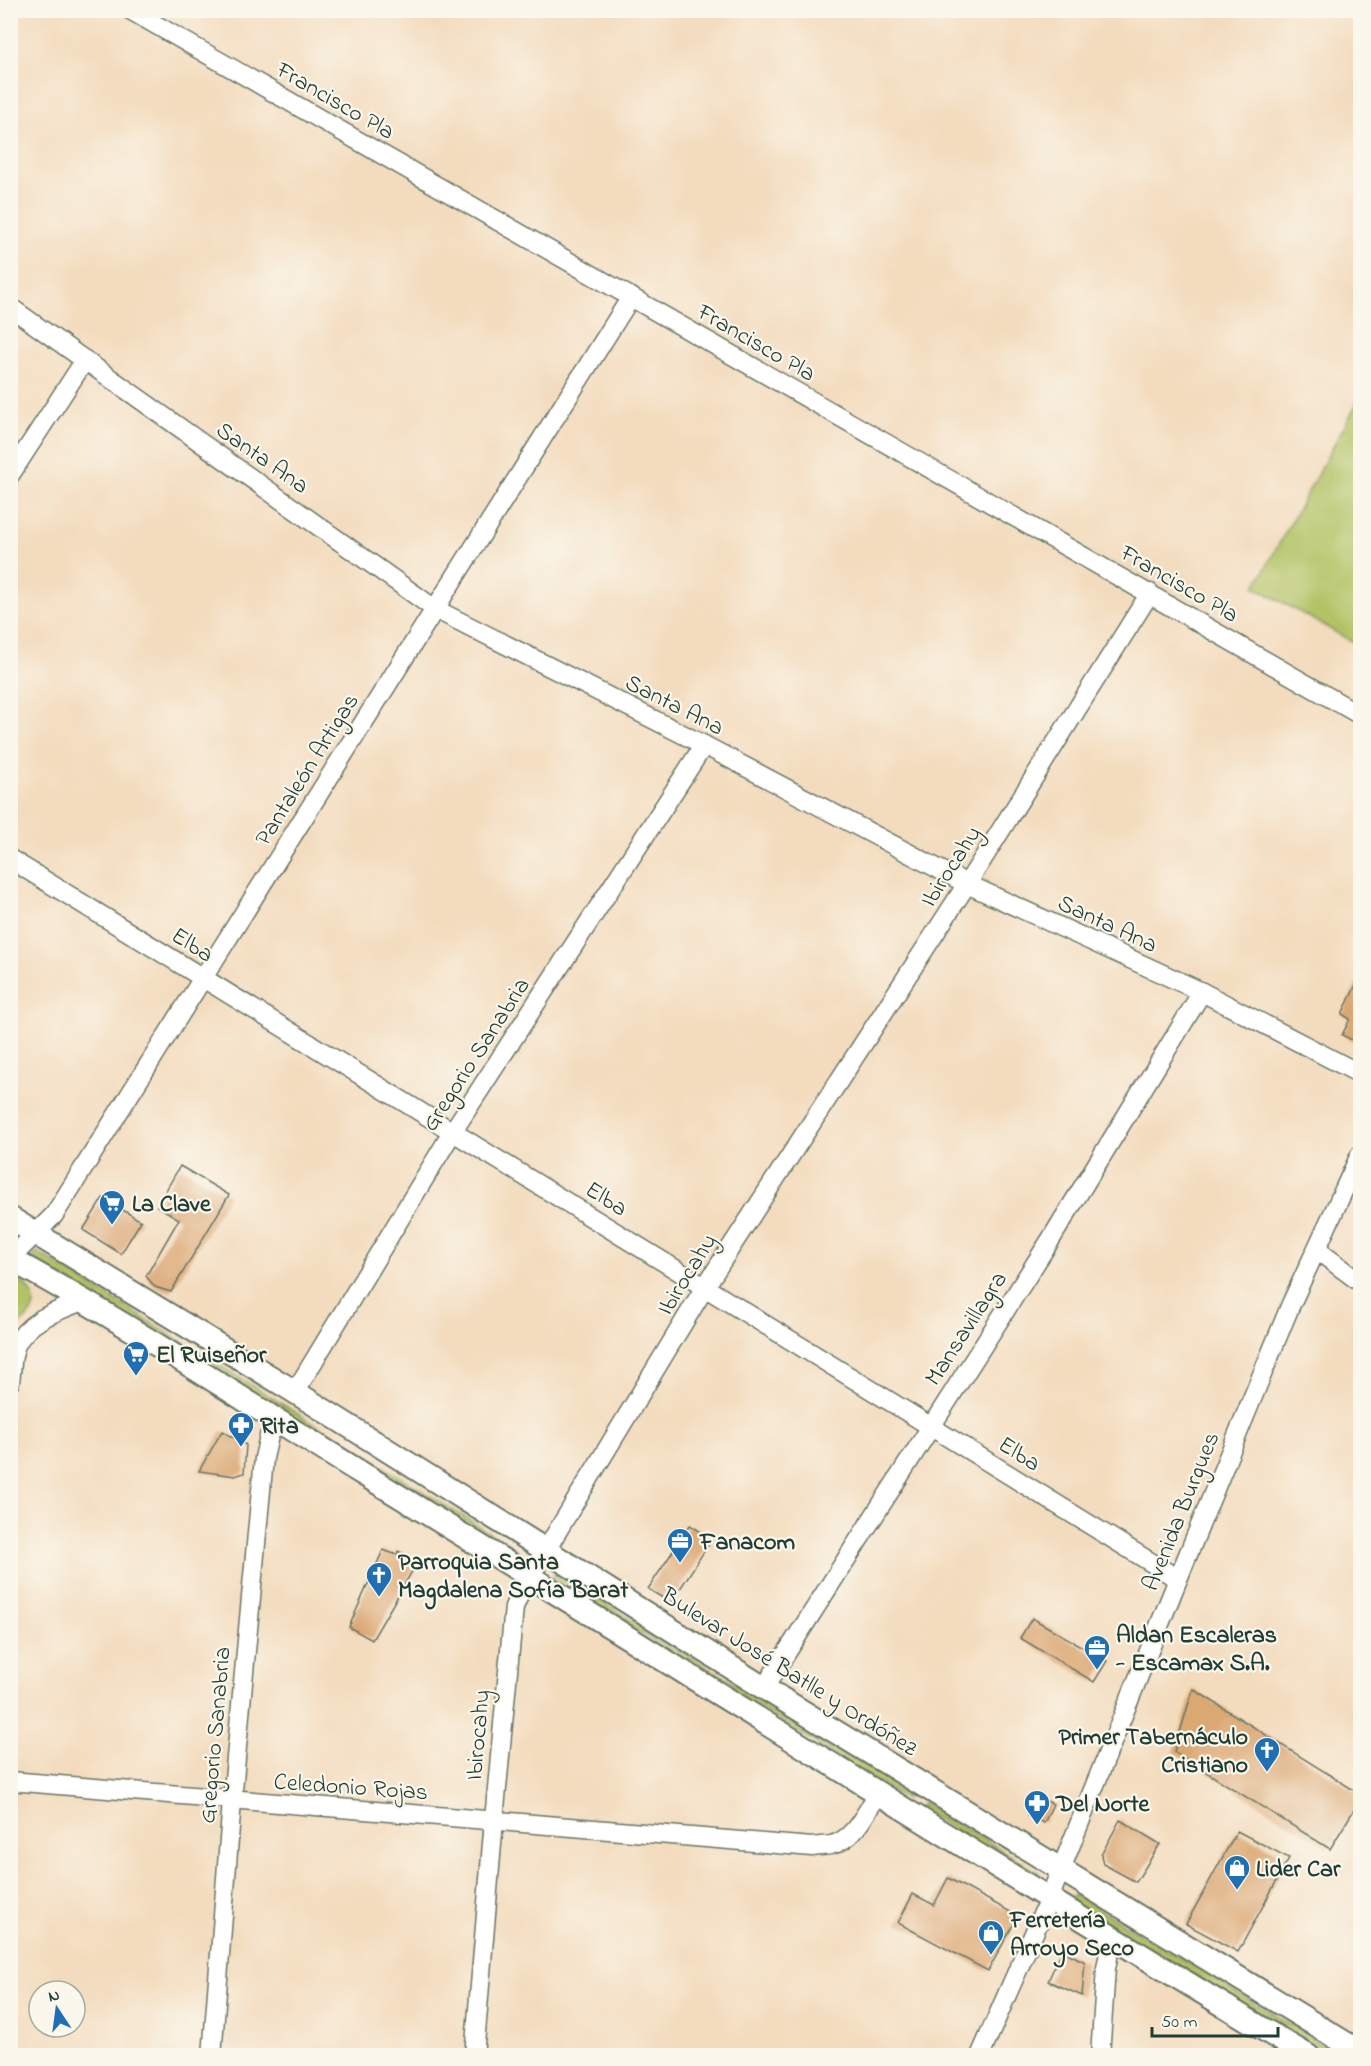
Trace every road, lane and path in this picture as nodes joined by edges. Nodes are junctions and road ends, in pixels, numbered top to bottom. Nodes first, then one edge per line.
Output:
1 (130, 10) edge
2 (631, 297) junction
3 (10, 307) edge
4 (85, 360) junction
5 (10, 475) edge
6 (1150, 593) junction
7 (435, 609) junction
8 (1360, 715) edge
9 (704, 745) junction
10 (10, 859) edge
11 (967, 884) junction
12 (202, 978) junction
13 (1202, 992) junction
14 (1360, 1074) edge
15 (453, 1131) junction
16 (1360, 1155) edge
17 (10, 1218) edge
18 (35, 1234) junction
19 (1317, 1250) junction
20 (11, 1259) edge
21 (1360, 1282) edge
22 (705, 1287) junction
23 (85, 1300) junction
24 (10, 1382) edge
25 (295, 1392) junction
26 (277, 1421) junction
27 (930, 1426) junction
28 (546, 1551) junction
29 (531, 1576) junction
30 (1178, 1578) junction
31 (764, 1688) junction
32 (10, 1781) edge
33 (879, 1793) junction
34 (232, 1801) junction
35 (494, 1820) junction
36 (1060, 1870) junction
37 (1049, 1899) junction
38 (1112, 1938) junction
39 (1360, 2052) edge
40 (212, 2055) edge
41 (474, 2055) edge
42 (980, 2055) edge
43 (1100, 2055) edge
44 (1308, 2055) edge

1 - 2 street, Francisco Pla
2 - 6 street, Francisco Pla
2 - 7 street, Pantaleón Artigas
3 - 4 street, Santa Ana
4 - 5 street
4 - 7 street, Santa Ana
6 - 8 street, Francisco Pla
6 - 11 street, Ibirocahy
7 - 9 street, Santa Ana
7 - 12 street, Pantaleón Artigas
9 - 11 street, Santa Ana
9 - 15 street, Gregorio Sanabria
10 - 12 street, Elba
11 - 13 street, Santa Ana
11 - 22 street, Ibirocahy
12 - 15 street, Elba
12 - 18 street, Pantaleón Artigas
13 - 14 street, Santa Ana
13 - 27 street, Mansavillagra
15 - 22 street, Elba
15 - 25 street, Gregorio Sanabria
16 - 19 street, Avenida Burgues
17 - 18 main road, Bulevar José Batlle y Ordóñez
18 - 20 street, Pantaleón Artigas
18 - 25 main road, Bulevar José Batlle y Ordóñez
19 - 21 street
19 - 30 street, Avenida Burgues
20 - 23 main road
22 - 27 street, Elba
22 - 28 street, Ibirocahy
23 - 24 street
23 - 26 main road
25 - 28 main road, Bulevar José Batlle y Ordóñez
26 - 29 main road
26 - 34 street, Gregorio Sanabria
27 - 30 street, Elba
27 - 31 street, Mansavillagra
28 - 29 street, Ibirocahy
28 - 31 main road, Bulevar José Batlle y Ordóñez
29 - 33 main road
29 - 35 street, Ibirocahy
30 - 36 street, Avenida Burgues
31 - 36 main road, Bulevar José Batlle y Ordóñez
32 - 34 street, Celedonio Rojas
33 - 35 street, Celedonio Rojas
33 - 37 main road
34 - 35 street, Celedonio Rojas
34 - 40 street, Gregorio Sanabria
35 - 41 street, Ibirocahy
36 - 37 street, Avenida Burgues
36 - 39 main road, Bulevar José Batlle y Ordóñez
37 - 38 main road
37 - 42 street, Avenida Burgues
38 - 43 street
38 - 44 main road

